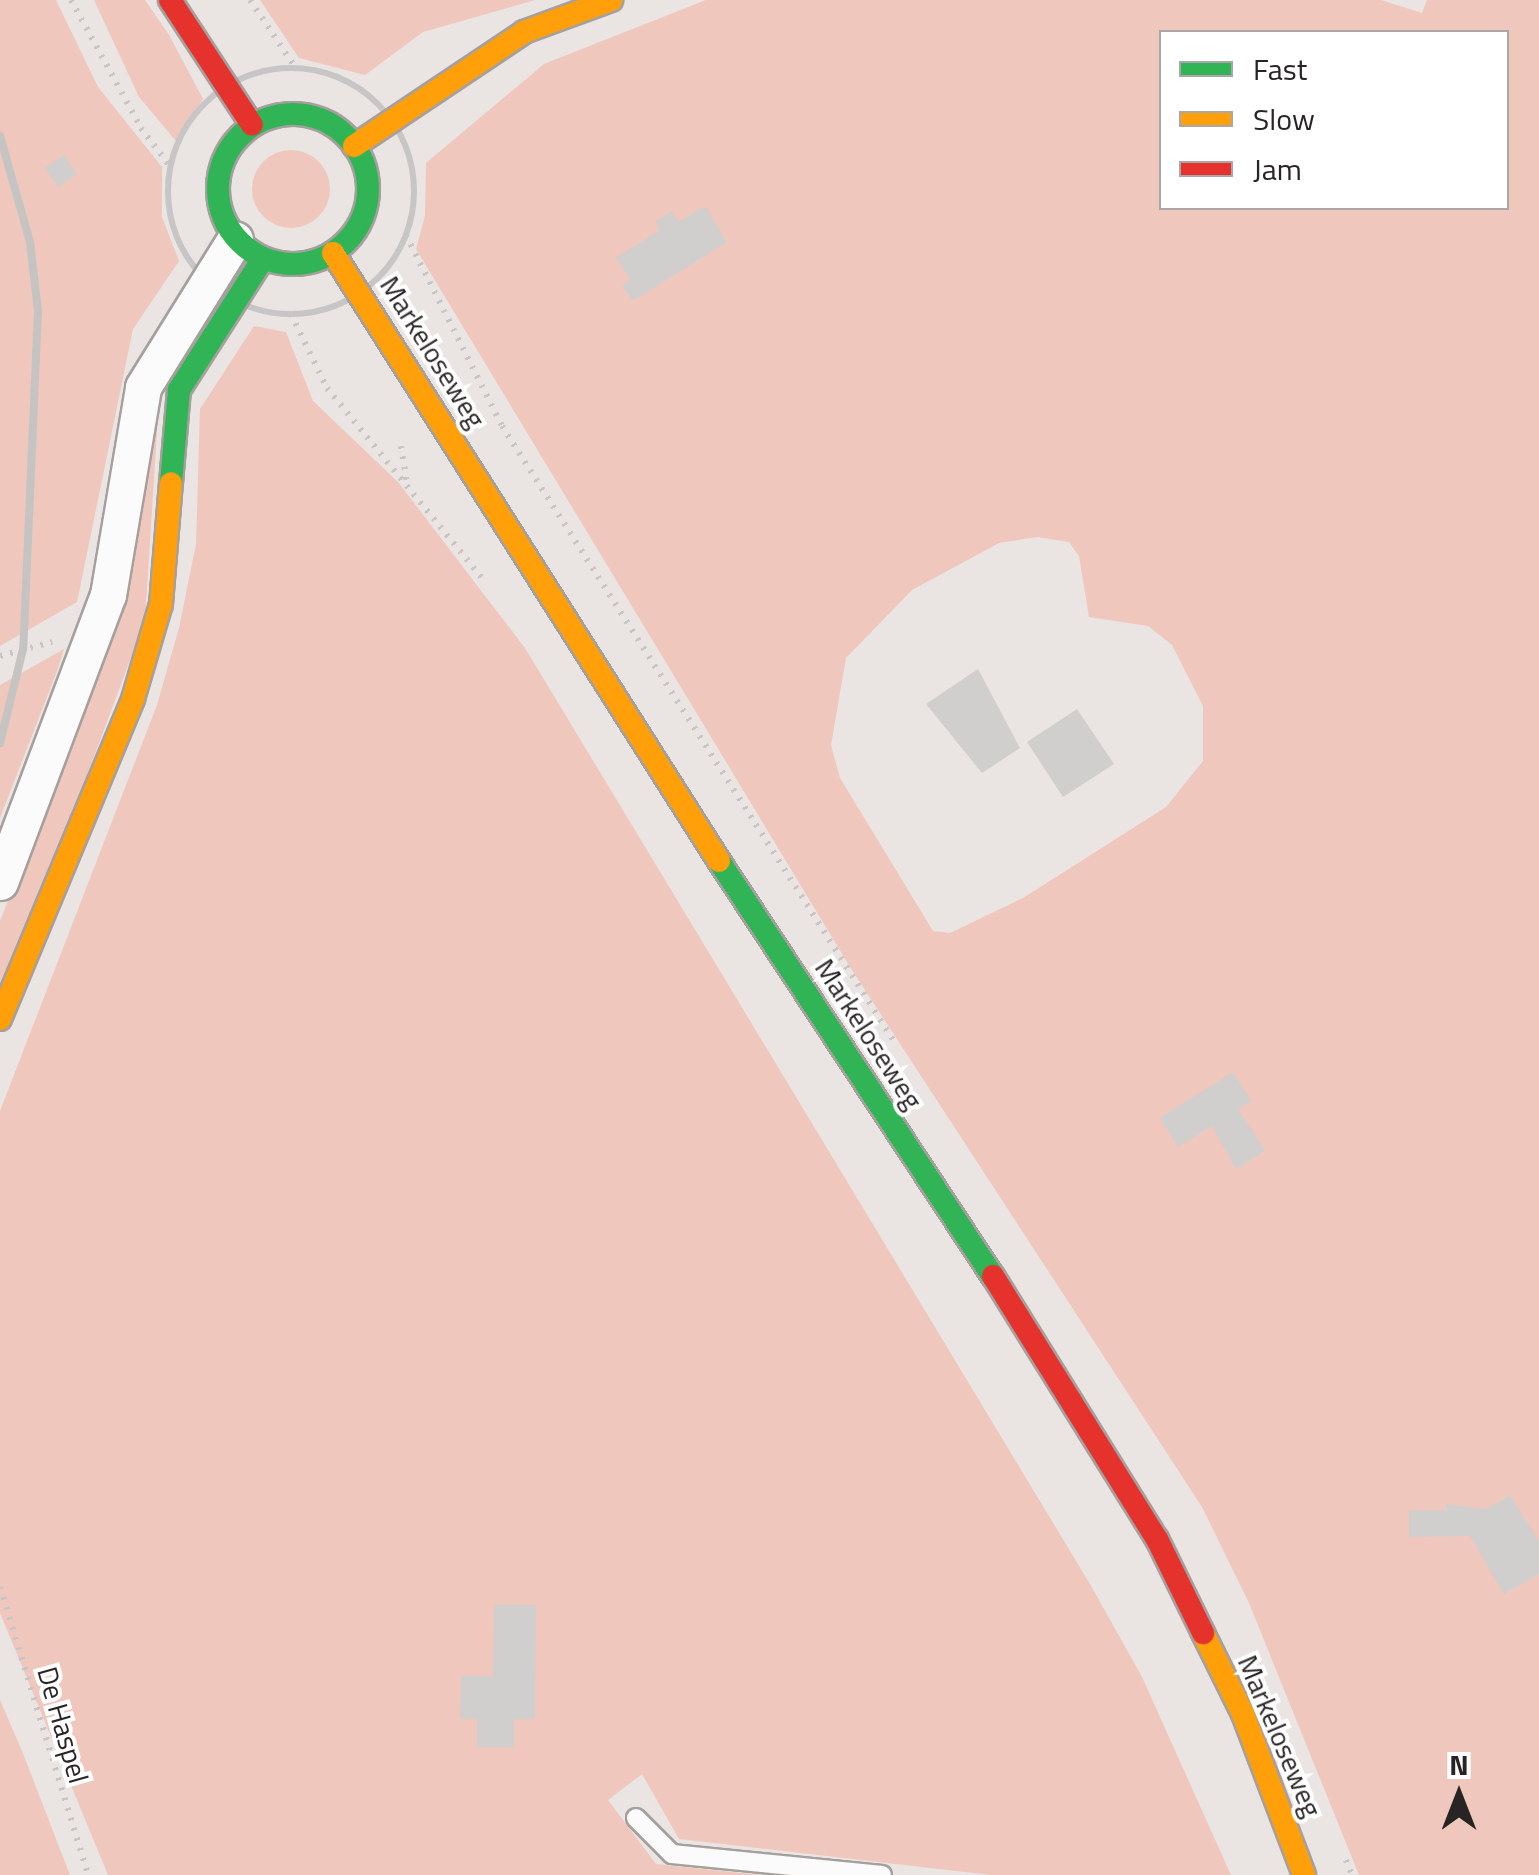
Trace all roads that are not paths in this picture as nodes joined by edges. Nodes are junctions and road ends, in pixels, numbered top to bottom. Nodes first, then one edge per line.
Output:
1 (170, 0) edge
2 (610, 0) edge
3 (252, 126) junction
4 (354, 146) junction
5 (248, 250) junction
6 (333, 252) junction
7 (0, 882) edge
8 (0, 1019) edge
9 (636, 1818) dead end
10 (882, 1875) edge
11 (1304, 1875) edge

1 - 3 main road
2 - 4 main road
3 - 4 main road
3 - 5 main road
4 - 6 main road
5 - 6 main road
5 - 7 street
5 - 8 main road
6 - 11 main road, Markeloseweg
9 - 10 lane

